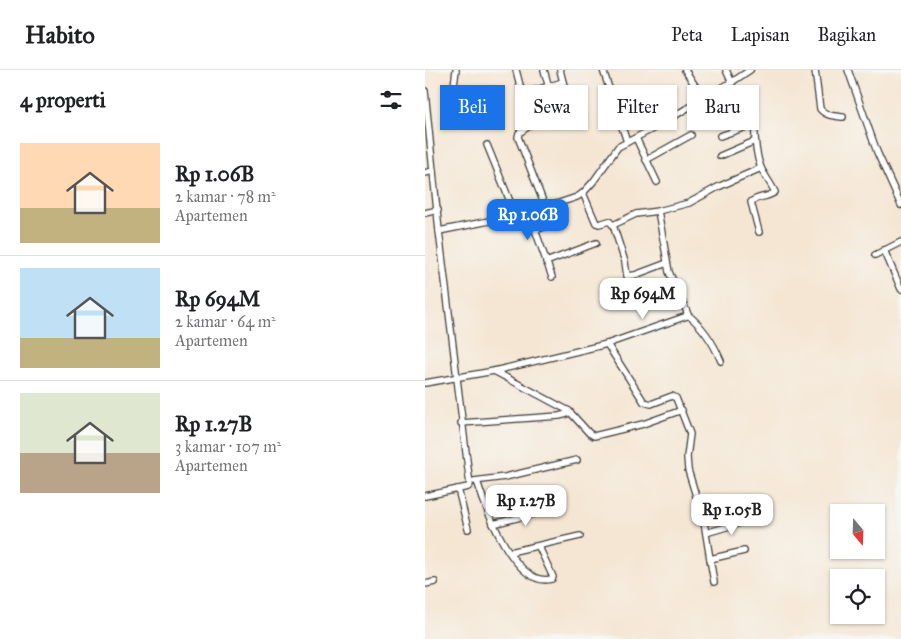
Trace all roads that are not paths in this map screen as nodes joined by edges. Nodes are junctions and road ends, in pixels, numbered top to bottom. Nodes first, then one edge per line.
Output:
1 (457, 70) edge
2 (515, 70) edge
3 (544, 70) edge
4 (560, 70) edge
5 (603, 70) edge
6 (685, 70) edge
7 (726, 70) edge
8 (750, 70) edge
9 (815, 70) edge
10 (848, 70) edge
11 (563, 82) junction
12 (732, 83) junction
13 (454, 85) edge
14 (519, 85) edge
15 (549, 85) edge
16 (552, 85) edge
17 (564, 85) edge
18 (695, 85) edge
19 (728, 85) edge
20 (425, 91) edge
21 (687, 108) edge
22 (843, 117) dead end
23 (524, 130) edge
24 (738, 130) edge
25 (755, 130) edge
26 (691, 135) dead end
27 (720, 136) dead end
28 (636, 138) junction
29 (755, 141) junction
30 (627, 142) junction
31 (487, 145) dead end
32 (720, 156) dead end
33 (646, 160) junction
34 (761, 168) junction
35 (433, 171) junction
36 (425, 173) edge
37 (657, 182) dead end
38 (583, 193) junction
39 (901, 205) edge
40 (546, 209) junction
41 (438, 210) junction
42 (658, 211) junction
43 (425, 213) edge
44 (529, 213) junction
45 (516, 216) junction
46 (562, 221) dead end
47 (613, 225) junction
48 (535, 230) junction
49 (439, 231) junction
50 (759, 232) dead end
51 (901, 242) edge
52 (596, 243) dead end
53 (884, 250) junction
54 (875, 255) dead end
55 (546, 262) junction
56 (667, 263) junction
57 (552, 277) dead end
58 (901, 289) edge
59 (687, 314) junction
60 (607, 344) junction
61 (721, 361) dead end
62 (494, 371) junction
63 (457, 377) junction
64 (425, 383) edge
65 (682, 410) junction
66 (569, 412) junction
67 (461, 423) junction
68 (577, 460) dead end
69 (477, 481) junction
70 (469, 482) junction
71 (458, 489) junction
72 (425, 496) edge
73 (553, 509) dead end
74 (753, 520) dead end
75 (493, 524) junction
76 (468, 529) dead end
77 (706, 532) junction
78 (580, 536) dead end
79 (539, 547) junction
80 (745, 551) dead end
81 (510, 552) junction
82 (710, 559) junction
83 (435, 582) dead end
84 (714, 582) dead end
85 (425, 584) edge

1 - 13 street
2 - 14 street
3 - 15 street
4 - 11 street
5 - 30 street
6 - 18 street
7 - 12 street
8 - 12 street
9 - 22 street
10 - 39 street
11 - 16 street
11 - 17 street
12 - 19 street
20 - 35 street
21 - 28 street
23 - 40 street
24 - 27 street
25 - 29 street
26 - 33 street
28 - 30 street
28 - 33 street
29 - 32 street
29 - 34 street
30 - 38 street
31 - 45 street
33 - 37 street
34 - 42 street
34 - 50 street
35 - 36 street
35 - 41 street
38 - 40 street
38 - 47 street
40 - 44 street
41 - 43 street
41 - 49 street
42 - 47 street
42 - 56 street
44 - 45 street
44 - 48 street
45 - 49 street
46 - 48 street
47 - 56 street
48 - 55 street
49 - 63 street
51 - 53 street
52 - 55 street
53 - 54 street
53 - 58 street
55 - 57 street
56 - 59 street
59 - 60 street
59 - 61 street
60 - 62 street
60 - 65 street
62 - 63 street
62 - 66 street
63 - 64 street
63 - 67 street
65 - 66 street
65 - 77 street
66 - 67 street
67 - 70 street
68 - 69 street
69 - 70 street
69 - 75 street
70 - 71 street
71 - 72 street
71 - 76 street
73 - 75 street
74 - 77 street
75 - 81 street
77 - 82 street
78 - 79 street
79 - 81 street
79 - 81 street
80 - 82 street
82 - 84 street
83 - 85 street

